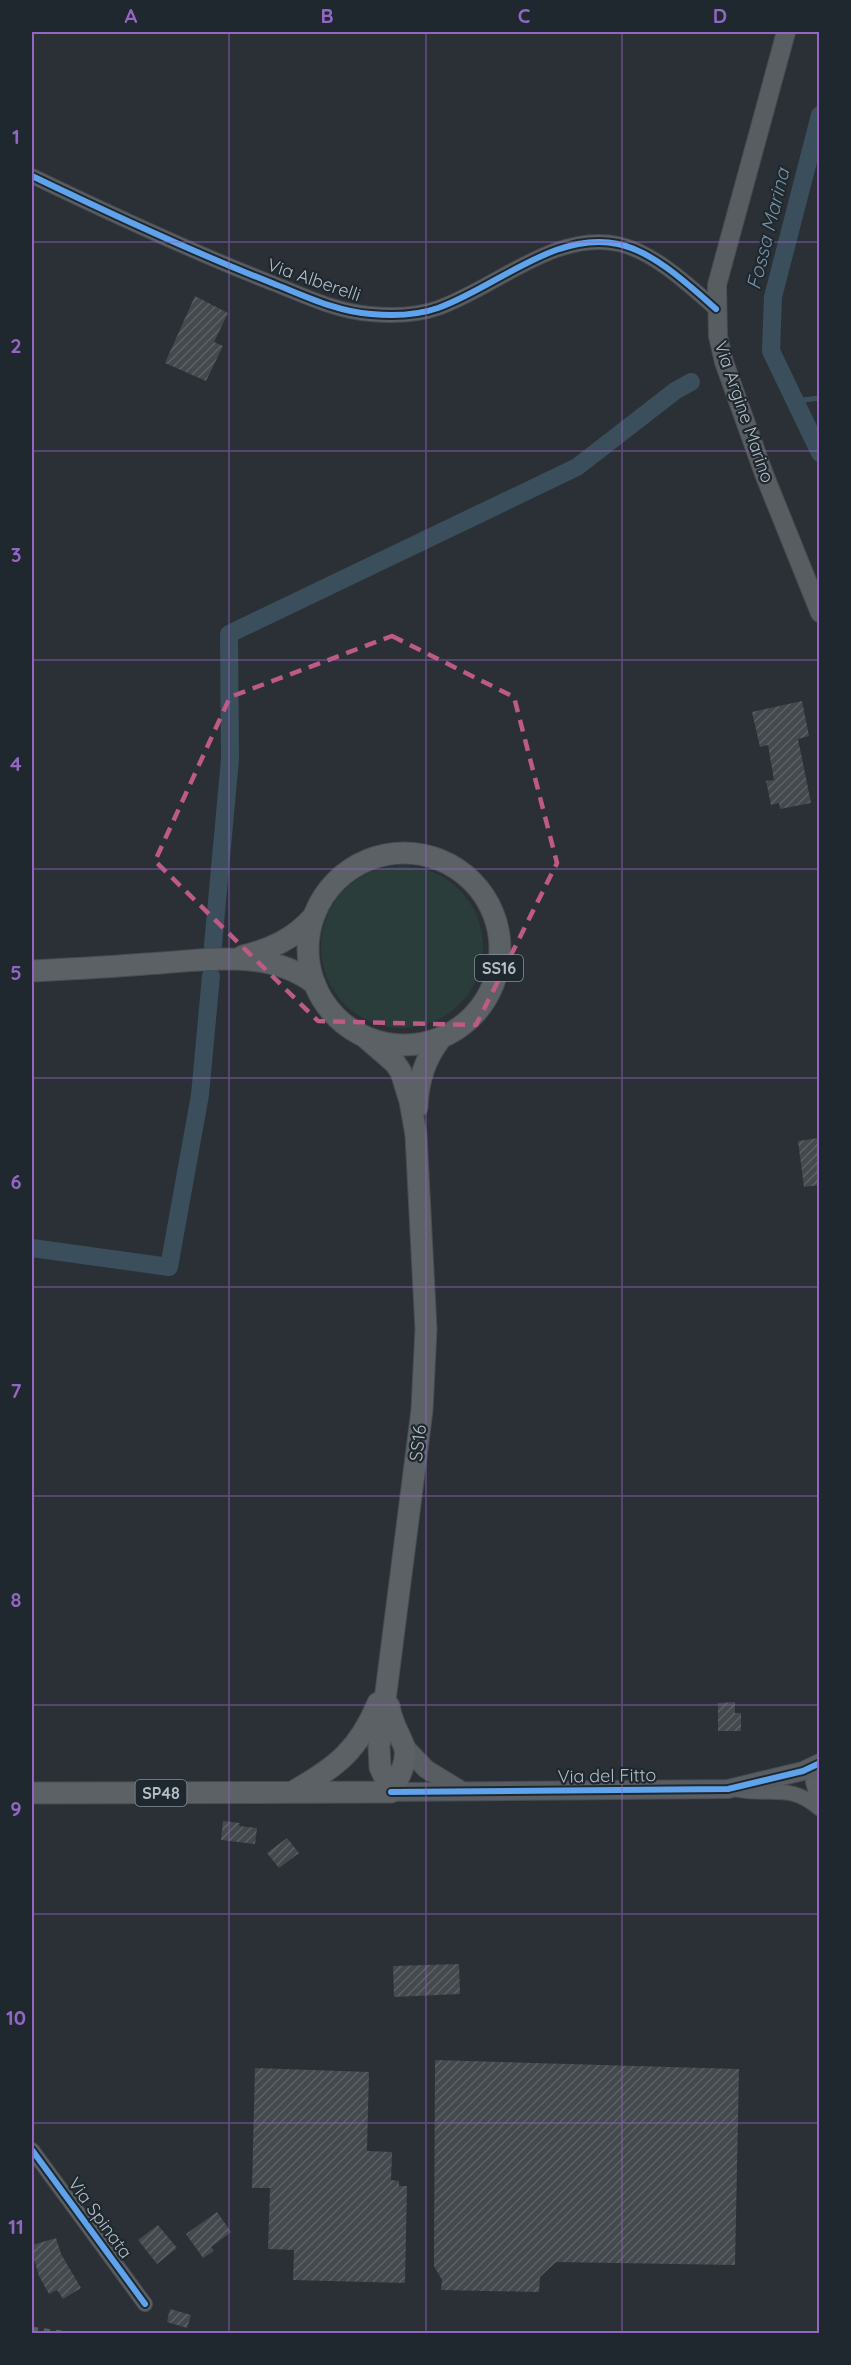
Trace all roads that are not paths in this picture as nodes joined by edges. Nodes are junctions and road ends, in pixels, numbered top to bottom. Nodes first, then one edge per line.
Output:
1 (786, 32) edge
2 (32, 177) edge
3 (716, 309) junction
4 (819, 613) edge
5 (314, 916) junction
6 (230, 959) junction
7 (32, 971) edge
8 (315, 984) junction
9 (365, 1037) junction
10 (441, 1038) junction
11 (416, 1135) junction
12 (388, 1678) junction
13 (405, 1747) junction
14 (818, 1765) edge
15 (728, 1789) junction
16 (291, 1792) junction
17 (391, 1792) junction
18 (464, 1792) junction
19 (32, 1793) edge
20 (819, 1807) edge
21 (32, 2150) edge
22 (145, 2304) dead end

1 - 3 street, Via Argine Marino
2 - 3 street, Via Alberelli
3 - 4 street, Via Argine Marino
5 - 6 main road
5 - 8 main road, SS16
5 - 10 main road, SS16
6 - 7 main road
6 - 8 main road
8 - 9 main road, SS16
9 - 10 main road, SS16
9 - 11 main road, SS16
10 - 11 main road, SS16
11 - 12 main road, SS16
12 - 13 main road, SS16
12 - 16 main road, SS16
12 - 17 main road, SS16
13 - 17 main road
13 - 18 street, SS16
14 - 15 street, Via del Fitto / SP48
14 - 20 street
15 - 18 street, Via del Fitto / SP48
15 - 20 street
16 - 17 main road, Via del Fitto / SP48
16 - 19 main road, Via del Fitto / SP48
17 - 18 street, Via del Fitto / SP48
21 - 22 street, Via Spinata

